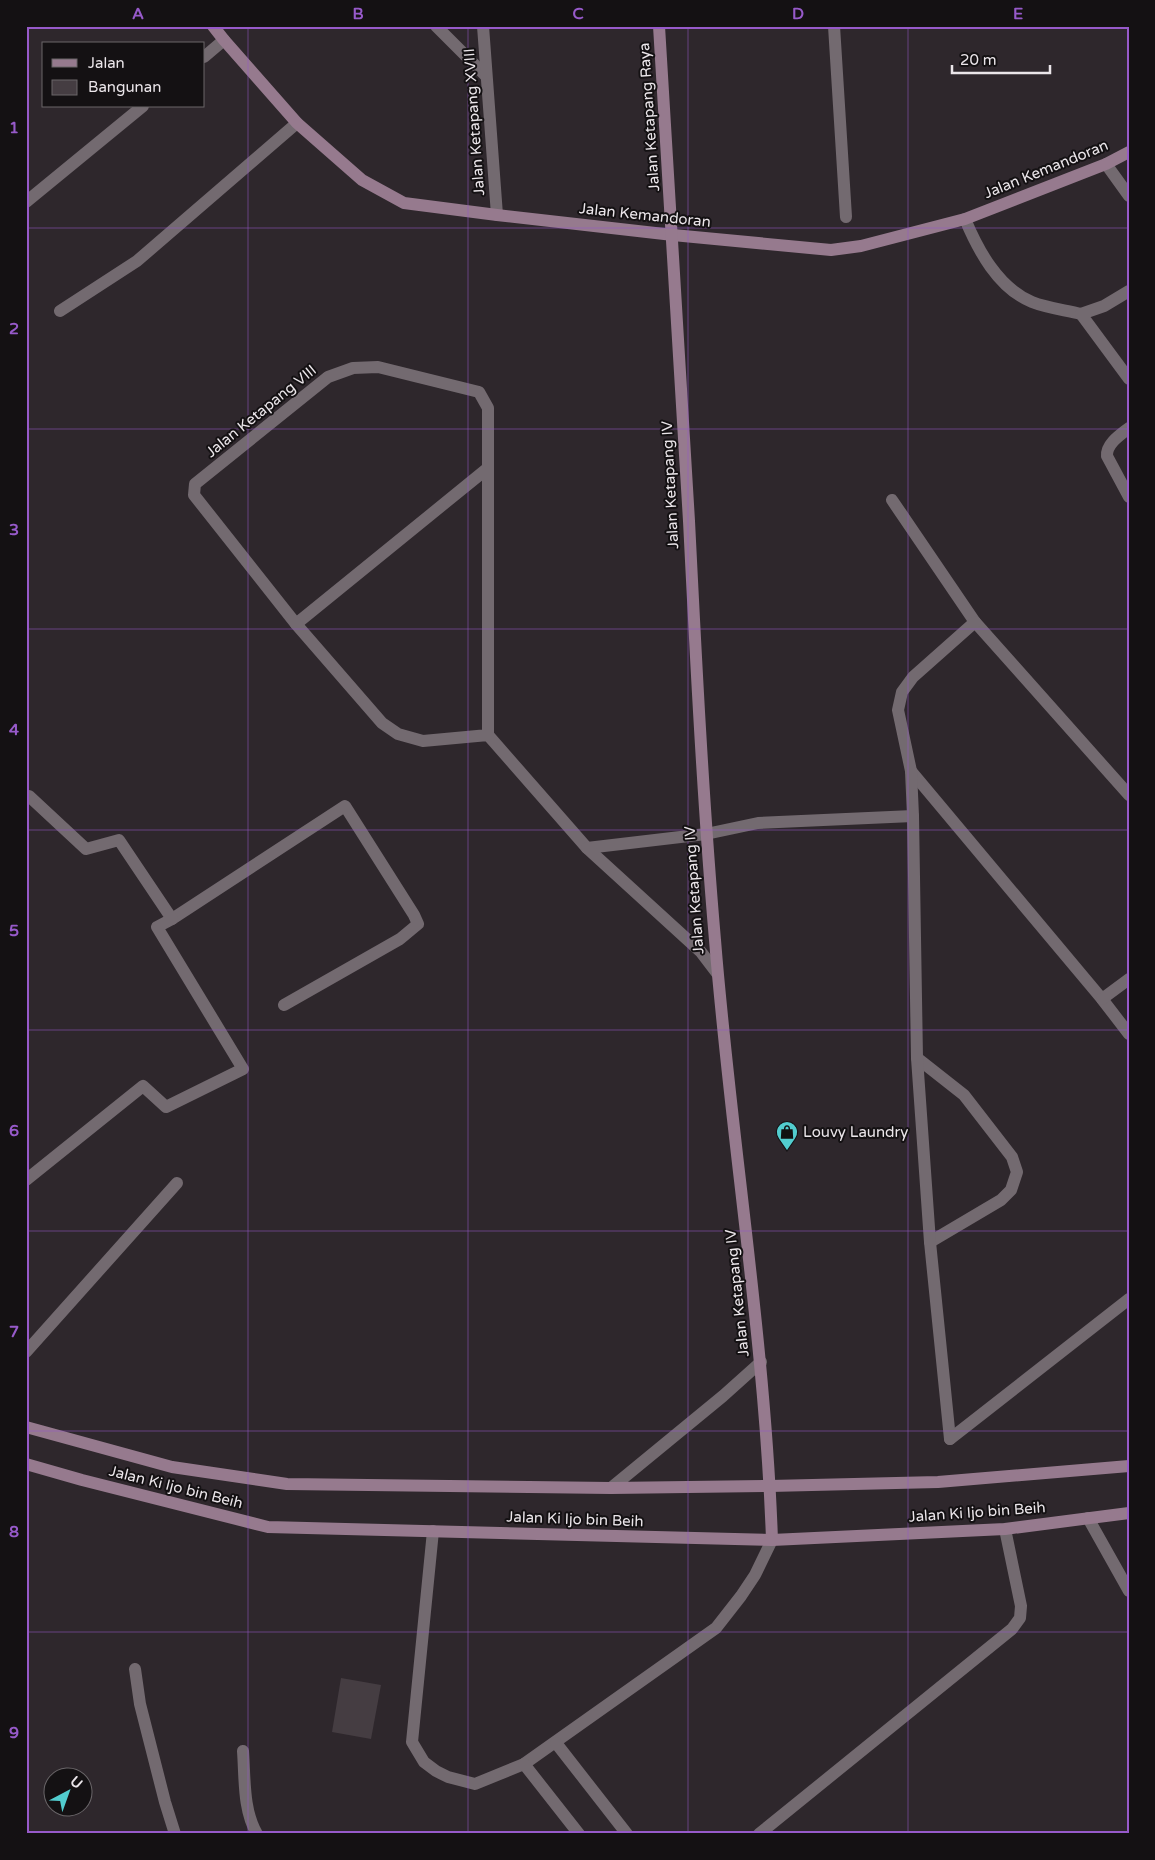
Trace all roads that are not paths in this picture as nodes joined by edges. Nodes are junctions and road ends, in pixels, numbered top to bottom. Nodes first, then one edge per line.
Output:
1 (213, 26) edge
2 (436, 26) edge
3 (483, 26) edge
4 (659, 26) edge
5 (834, 26) edge
6 (224, 40) junction
7 (205, 56) edge
8 (486, 76) junction
9 (141, 108) edge
10 (297, 123) junction
11 (1129, 152) edge
12 (1106, 164) junction
13 (1129, 196) edge
14 (26, 202) edge
15 (497, 215) junction
16 (846, 217) dead end
17 (965, 219) junction
18 (673, 235) junction
19 (1129, 291) edge
20 (60, 311) dead end
21 (1081, 314) junction
22 (1129, 379) edge
23 (1129, 428) edge
24 (488, 468) junction
25 (1129, 497) edge
26 (892, 500) dead end
27 (975, 622) junction
28 (296, 624) junction
29 (488, 735) junction
30 (911, 771) junction
31 (1129, 795) edge
32 (29, 796) dead end
33 (913, 816) junction
34 (706, 834) junction
35 (587, 848) junction
36 (172, 919) junction
37 (717, 973) junction
38 (1129, 979) edge
39 (1102, 999) junction
40 (284, 1005) dead end
41 (1129, 1034) edge
42 (917, 1058) junction
43 (26, 1180) edge
44 (177, 1183) dead end
45 (930, 1242) junction
46 (1129, 1300) edge
47 (26, 1352) edge
48 (761, 1362) junction
49 (26, 1427) edge
50 (26, 1464) edge
51 (1129, 1466) edge
52 (770, 1486) junction
53 (611, 1488) junction
54 (1129, 1513) edge
55 (1088, 1518) junction
56 (1005, 1529) junction
57 (433, 1531) junction
58 (772, 1540) junction
59 (1129, 1591) edge
60 (135, 1669) dead end
61 (556, 1743) junction
62 (243, 1751) dead end
63 (524, 1764) junction
64 (175, 1834) edge
65 (257, 1834) edge
66 (579, 1834) edge
67 (626, 1834) edge
68 (759, 1834) edge

1 - 6 street, Jalan Kemandoran
2 - 8 street
3 - 8 street, Jalan Ketapang XVIII
4 - 18 street, Jalan Ketapang Raya
5 - 16 street
6 - 7 street
6 - 10 street, Jalan Kemandoran
8 - 15 street, Jalan Ketapang XVIII
9 - 14 street
10 - 15 street, Jalan Kemandoran
10 - 20 street
11 - 12 street, Jalan Kemandoran
12 - 13 street
12 - 17 street, Jalan Kemandoran
15 - 18 street, Jalan Kemandoran
17 - 18 street, Jalan Kemandoran
17 - 21 street
18 - 34 street, Jalan Ketapang IV
19 - 21 street
21 - 22 street
23 - 25 street
24 - 28 street
24 - 28 street, Jalan Ketapang VIII
24 - 29 street, Jalan Ketapang VIII
26 - 27 street
27 - 30 street
27 - 31 street
28 - 29 street, Jalan Ketapang VIII
29 - 35 street
30 - 33 street
30 - 39 street
32 - 36 street
33 - 34 street
33 - 42 street
34 - 35 street
34 - 37 street, Jalan Ketapang IV
35 - 37 street
36 - 40 street
36 - 43 street
37 - 48 street, Jalan Ketapang IV
38 - 39 street
39 - 41 street
42 - 45 street
42 - 45 street
44 - 47 street
45 - 46 street
48 - 52 street, Jalan Ketapang IV
48 - 53 street
49 - 53 street, Jalan Ki Ijo bin Beih
50 - 57 street, Jalan Ki Ijo bin Beih
51 - 52 street, Jalan Ki Ijo bin Beih
52 - 53 street, Jalan Ki Ijo bin Beih
52 - 58 street, Jalan Ketapang IV
54 - 55 street, Jalan Ki Ijo bin Beih
55 - 56 street, Jalan Ki Ijo bin Beih
55 - 59 street
56 - 58 street, Jalan Ki Ijo bin Beih
56 - 68 street
57 - 58 street, Jalan Ki Ijo bin Beih
57 - 63 street
58 - 61 street
60 - 64 street
61 - 63 street
61 - 67 street
62 - 65 street
63 - 66 street

